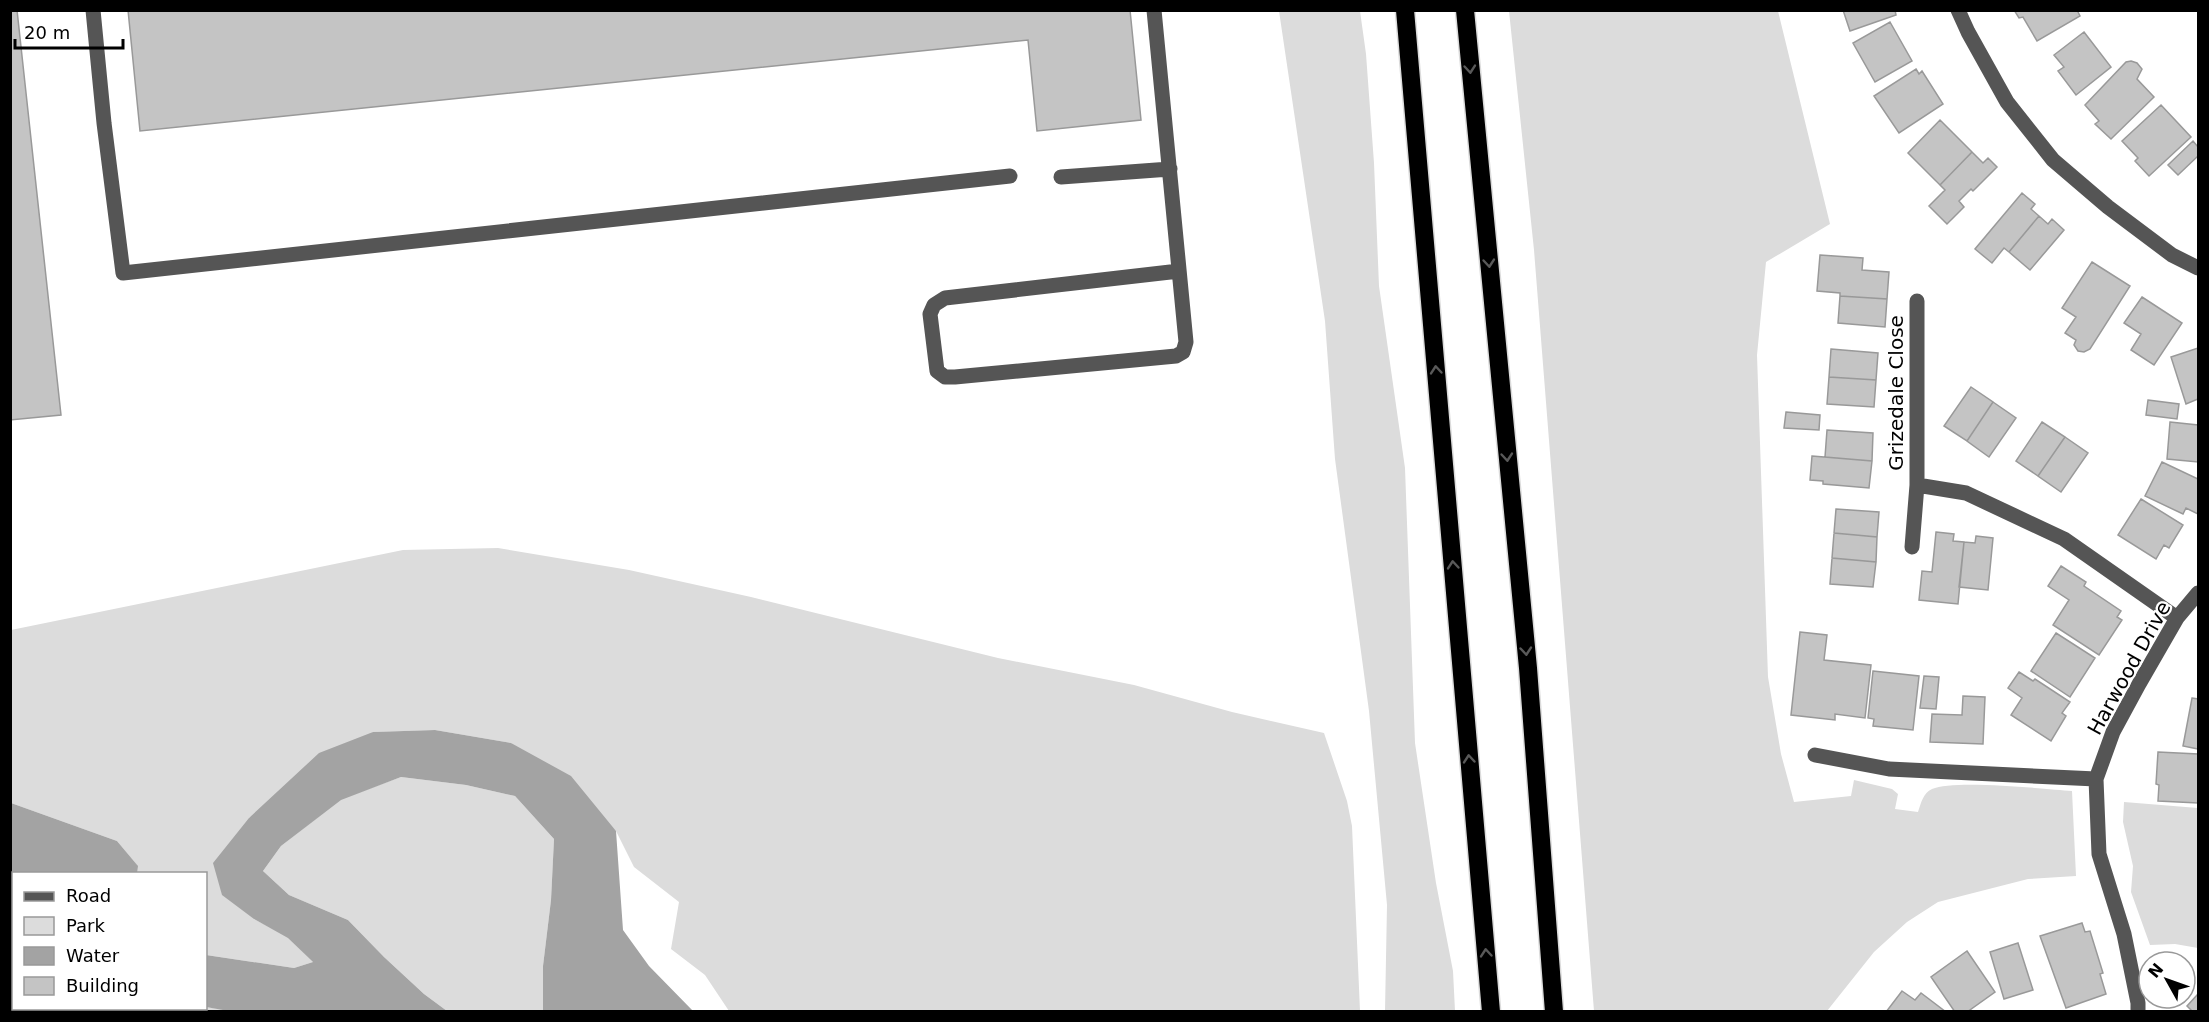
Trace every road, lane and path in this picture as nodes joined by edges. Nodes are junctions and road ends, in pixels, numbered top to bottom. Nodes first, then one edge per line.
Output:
1 (93, 10) edge
2 (1154, 10) edge
3 (1405, 10) edge
4 (1465, 10) edge
5 (1958, 10) edge
6 (1170, 169) junction
7 (1010, 176) dead end
8 (1061, 177) dead end
9 (2199, 268) edge
10 (1179, 271) junction
11 (1917, 301) dead end
12 (1917, 485) junction
13 (1912, 547) dead end
14 (2199, 593) edge
15 (2177, 618) junction
16 (1815, 755) dead end
17 (2096, 779) junction
18 (1491, 1011) edge
19 (1554, 1011) edge
20 (2138, 1011) edge

1 - 7 street
2 - 6 street
18 -> 3 highway
4 -> 19 highway
5 - 9 street
6 - 8 street
6 - 10 street
10 - 10 street
11 - 12 street, Grizedale Close
12 - 13 street, Grizedale Close
12 - 15 street, Grizedale Close
14 - 15 street, Harwood Drive
15 - 17 street, Harwood Drive
16 - 17 street
17 - 20 street, Harwood Drive

